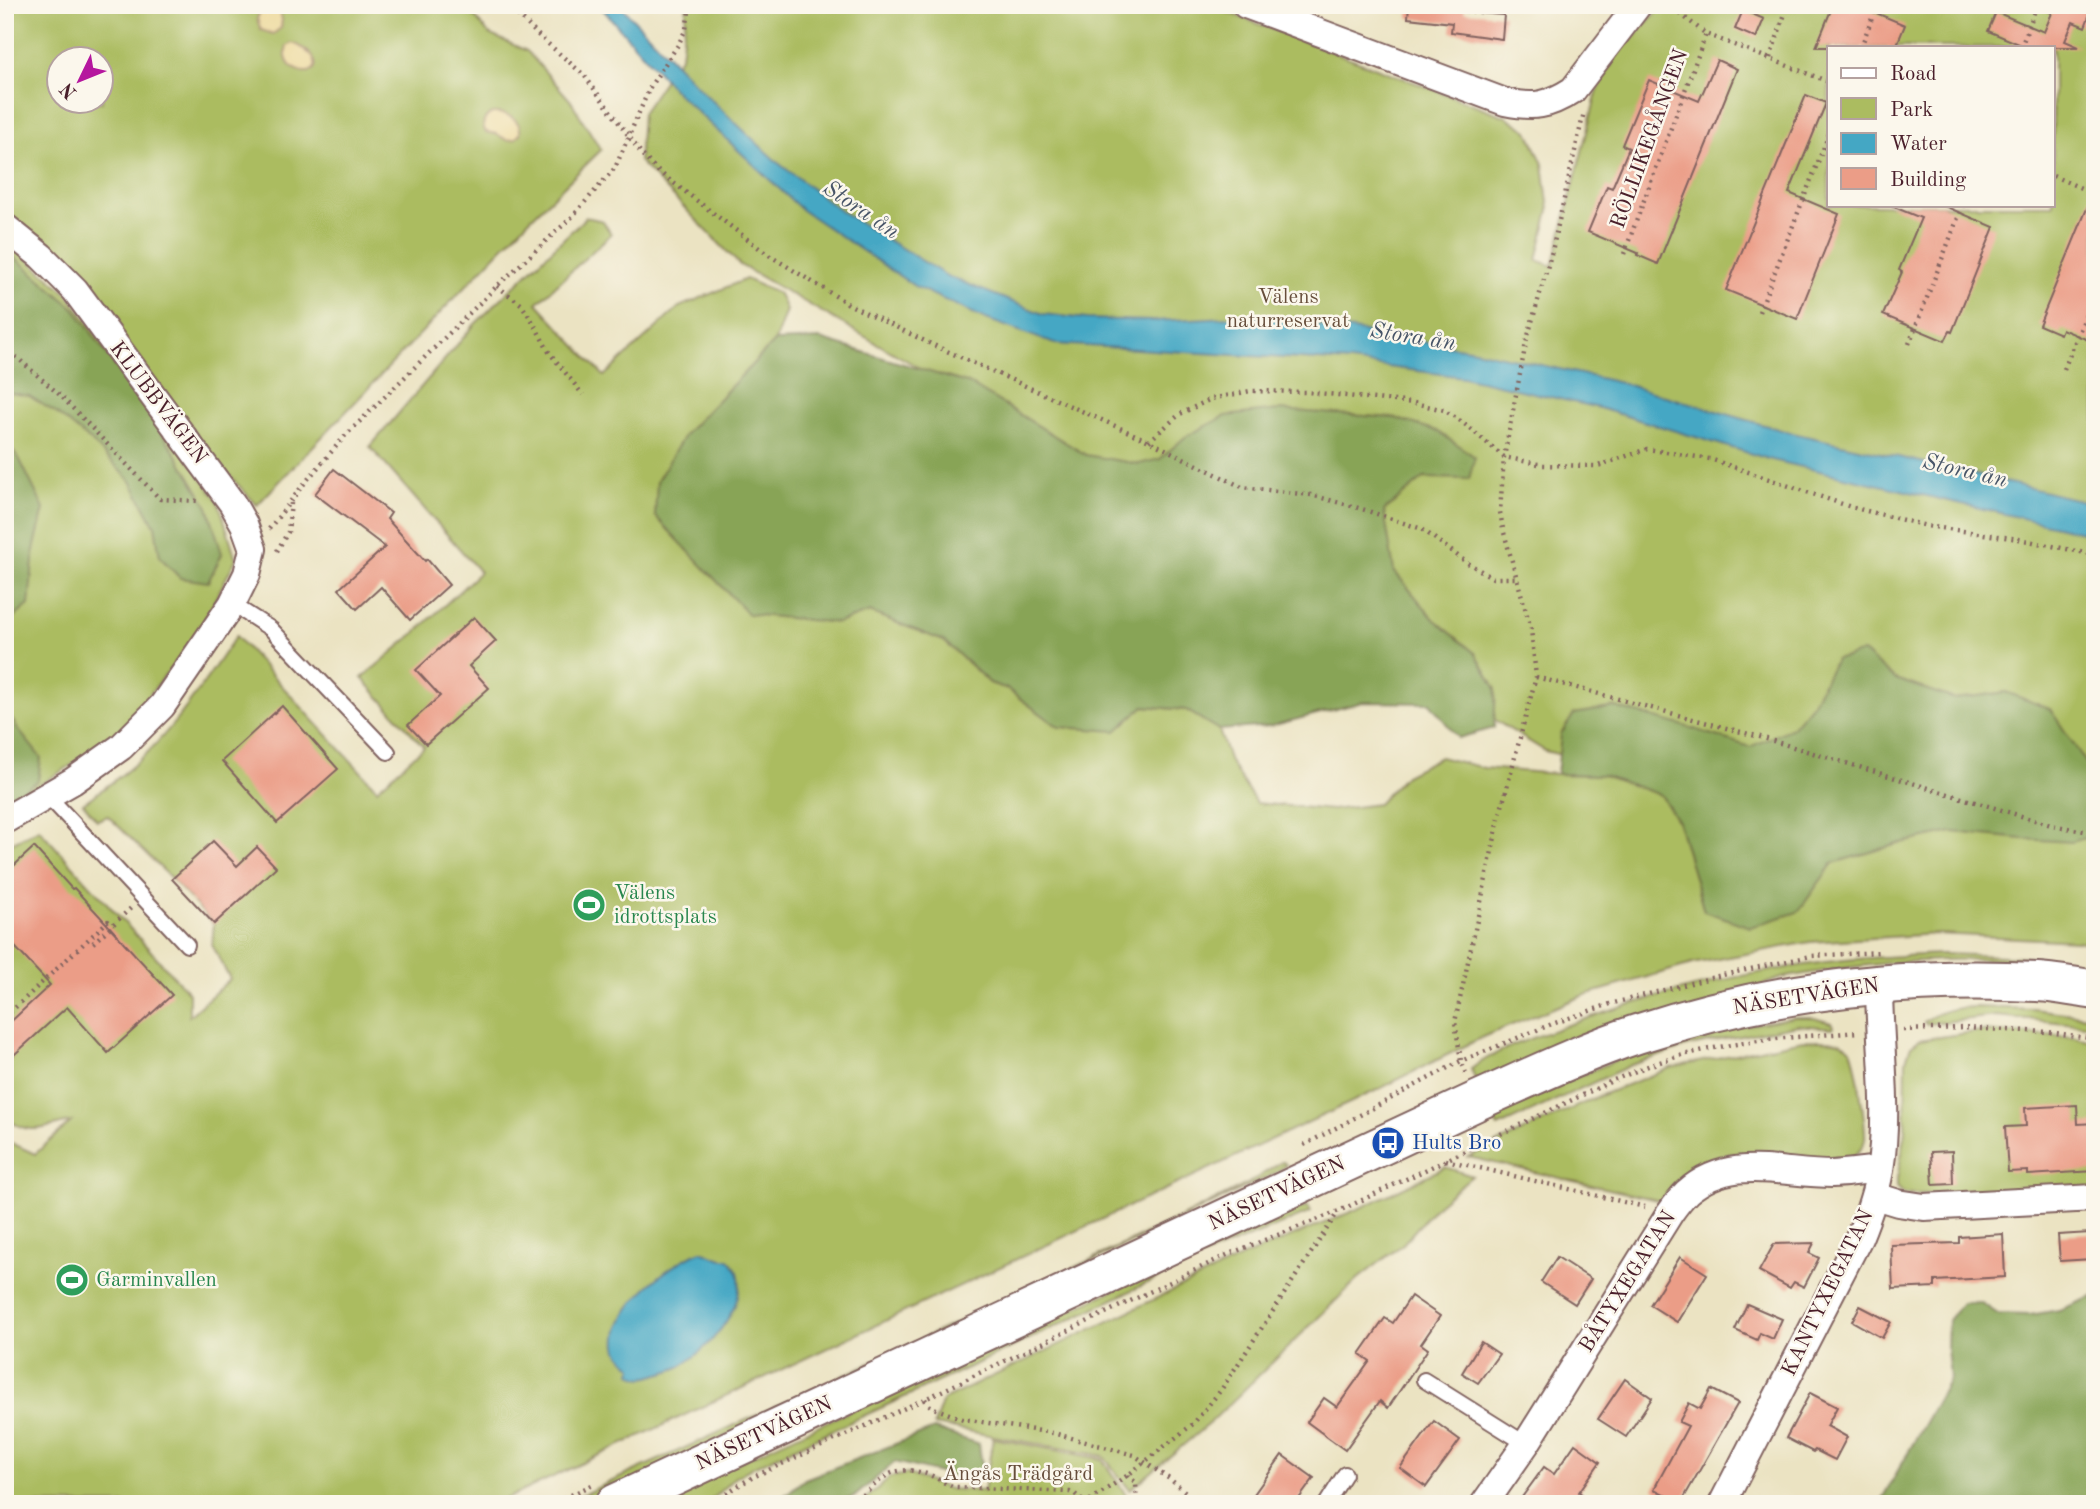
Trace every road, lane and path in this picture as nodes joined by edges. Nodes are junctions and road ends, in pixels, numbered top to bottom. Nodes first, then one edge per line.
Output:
1 (508, 5) edge
2 (687, 5) edge
3 (1246, 5) edge
4 (1638, 5) edge
5 (1669, 5) edge
6 (1788, 5) edge
7 (1877, 5) edge
8 (2037, 5) edge
9 (1706, 34) junction
10 (1861, 46) edge
11 (2021, 46) edge
12 (1770, 58) junction
13 (1827, 81) edge
14 (1573, 90) junction
15 (628, 134) junction
16 (1827, 139) edge
17 (2054, 176) edge
18 (2095, 194) edge
19 (1963, 206) edge
20 (5, 227) edge
21 (1624, 254) dead end
22 (497, 286) junction
23 (2095, 293) edge
24 (1759, 312) dead end
25 (1909, 344) dead end
26 (5, 347) edge
27 (2064, 369) dead end
28 (583, 395) dead end
29 (1149, 441) junction
30 (1504, 457) junction
31 (233, 503) junction
32 (253, 549) junction
33 (2095, 555) edge
34 (1516, 578) junction
35 (232, 604) junction
36 (1536, 677) junction
37 (388, 752) dead end
38 (49, 796) junction
39 (5, 820) edge
40 (2095, 833) edge
41 (143, 897) junction
42 (113, 925) junction
43 (93, 943) dead end
44 (187, 945) dead end
45 (1879, 985) junction
46 (2095, 990) edge
47 (5, 1017) edge
48 (1879, 1030) junction
49 (2095, 1039) edge
50 (1461, 1061) dead end
51 (1444, 1160) junction
52 (1880, 1169) junction
53 (1875, 1196) junction
54 (2095, 1198) edge
55 (1339, 1211) junction
56 (1670, 1213) junction
57 (1424, 1380) dead end
58 (925, 1399) junction
59 (1526, 1444) junction
60 (1146, 1461) junction
61 (1345, 1474) dead end
62 (1128, 1475) junction
63 (615, 1504) edge
64 (717, 1504) edge
65 (852, 1504) edge
66 (1084, 1504) edge
67 (1137, 1504) edge
68 (1200, 1504) edge
69 (1326, 1504) edge
70 (1484, 1504) edge
71 (1722, 1504) edge

1 - 15 path
2 - 15 path
3 - 14 street
4 - 14 street
5 - 9 path
6 - 12 path
7 - 10 path
8 - 11 path
9 - 12 path
9 - 21 path, RÖLLIKEGÅNGEN
12 - 13 path
14 - 30 path
15 - 22 path
15 - 29 path
16 - 24 path
17 - 18 path
19 - 25 path
20 - 31 street, KLUBBVÄGEN
22 - 28 path
22 - 32 path
23 - 27 path
26 - 31 path
29 - 30 path
29 - 34 path
30 - 33 path
30 - 34 path
31 - 32 street, KLUBBVÄGEN
32 - 35 street
34 - 36 path
35 - 37 lane
35 - 38 street
36 - 40 path
36 - 50 path
38 - 39 street
38 - 41 lane
41 - 42 path
41 - 44 lane
42 - 43 path
42 - 47 path
45 - 46 street, NÄSETVÄGEN
45 - 48 street, KANTYXEGATAN
45 - 63 street, NÄSETVÄGEN
48 - 49 path
48 - 51 path
48 - 52 street, KANTYXEGATAN
51 - 55 path
51 - 56 path
52 - 53 street, KANTYXEGATAN
52 - 56 street, BÅTYXEGATAN
53 - 54 street
53 - 71 street, KANTYXEGATAN
55 - 58 path
55 - 60 path
56 - 59 street, BÅTYXEGATAN
57 - 59 lane
58 - 60 path
58 - 64 path
59 - 70 street, BÅTYXEGATAN
60 - 62 path
60 - 68 path
61 - 69 lane
62 - 66 path
62 - 67 path
65 - 66 path

